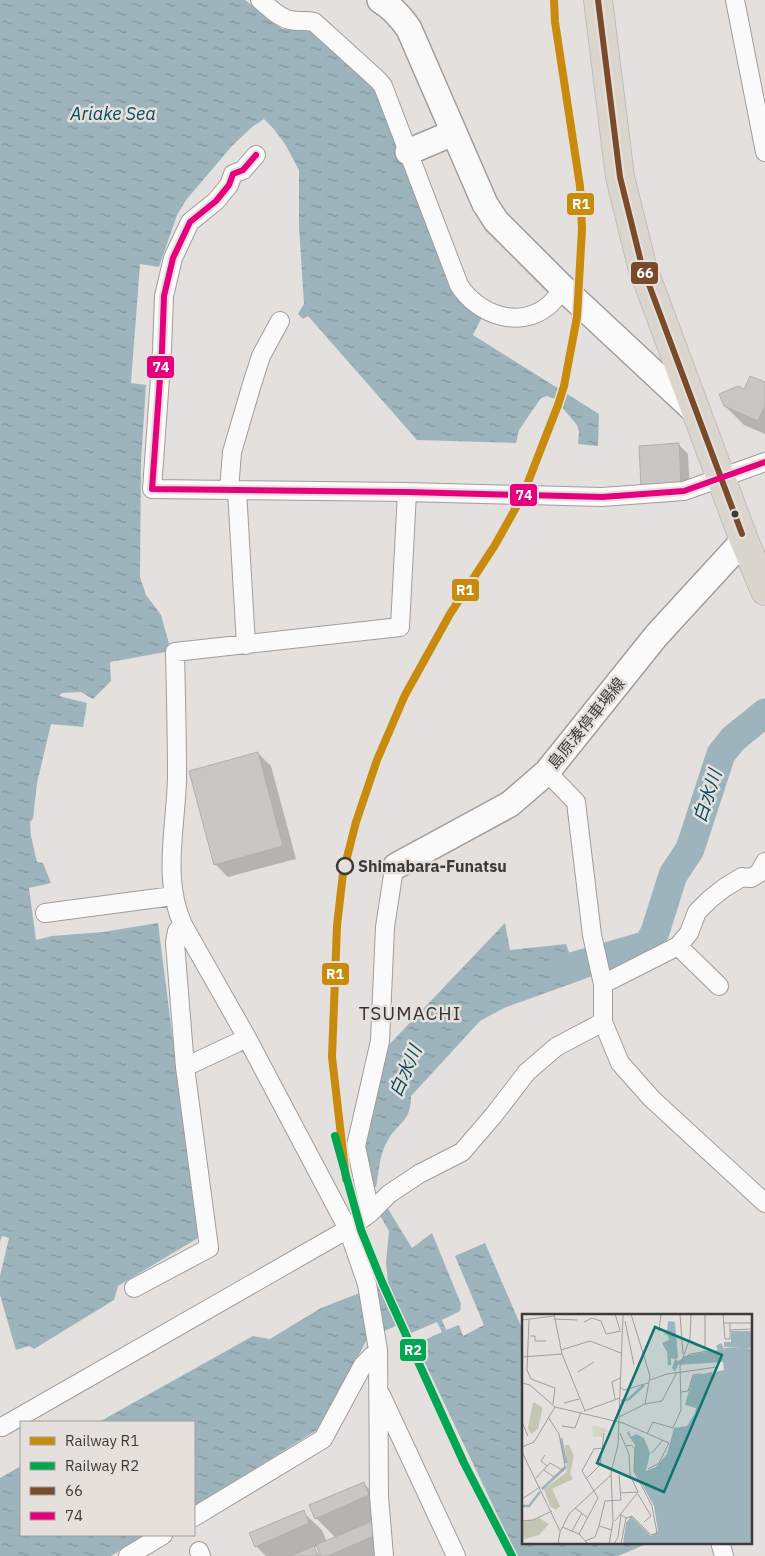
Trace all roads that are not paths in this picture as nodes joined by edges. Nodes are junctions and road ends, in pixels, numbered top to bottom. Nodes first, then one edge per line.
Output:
1 (260, 0) edge
2 (380, 0) edge
3 (598, 0) edge
4 (735, 0) edge
5 (453, 133) junction
6 (408, 152) junction
7 (765, 152) edge
8 (256, 155) dead end
9 (564, 289) junction
10 (280, 321) dead end
11 (697, 414) junction
12 (765, 462) edge
13 (721, 478) junction
14 (233, 490) junction
15 (407, 492) junction
16 (744, 540) junction
17 (765, 591) edge
18 (246, 645) junction
19 (547, 772) junction
20 (765, 862) edge
21 (396, 866) joint
22 (173, 896) junction
23 (45, 913) dead end
24 (183, 925) junction
25 (678, 946) junction
26 (602, 980) junction
27 (719, 986) dead end
28 (603, 1022) junction
29 (247, 1038) junction
30 (185, 1067) junction
31 (765, 1203) edge
32 (371, 1212) junction
33 (348, 1229) junction
34 (134, 1288) dead end
35 (377, 1344) junction
36 (378, 1389) junction
37 (2, 1427) dead end
38 (195, 1515) edge
39 (162, 1536) edge
40 (128, 1556) edge
41 (384, 1556) edge
42 (456, 1556) edge

1 - 6 street
2 - 5 street
3 - 11 highway
4 - 7 street
5 - 6 street
5 - 9 street
6 - 9 street
8 - 14 street
9 - 11 street
10 - 14 street
11 - 13 highway
12 - 13 street
13 - 15 street
13 - 16 highway
14 - 15 street
14 - 18 street
15 - 18 street
16 - 17 highway
16 - 19 street, 島原湊停車場線
18 - 22 street
19 - 21 street, 島原湊停車場線
19 - 26 street
20 - 25 street
21 - 32 street
22 - 23 street
22 - 24 street
24 - 29 street
24 - 30 street
25 - 26 street
25 - 27 street
26 - 28 street
28 - 31 street
28 - 32 street
29 - 30 street
29 - 33 street
30 - 34 street
32 - 33 street
33 - 35 street
33 - 37 street
35 - 36 street
35 - 38 street
36 - 41 street
36 - 42 street
39 - 40 street

